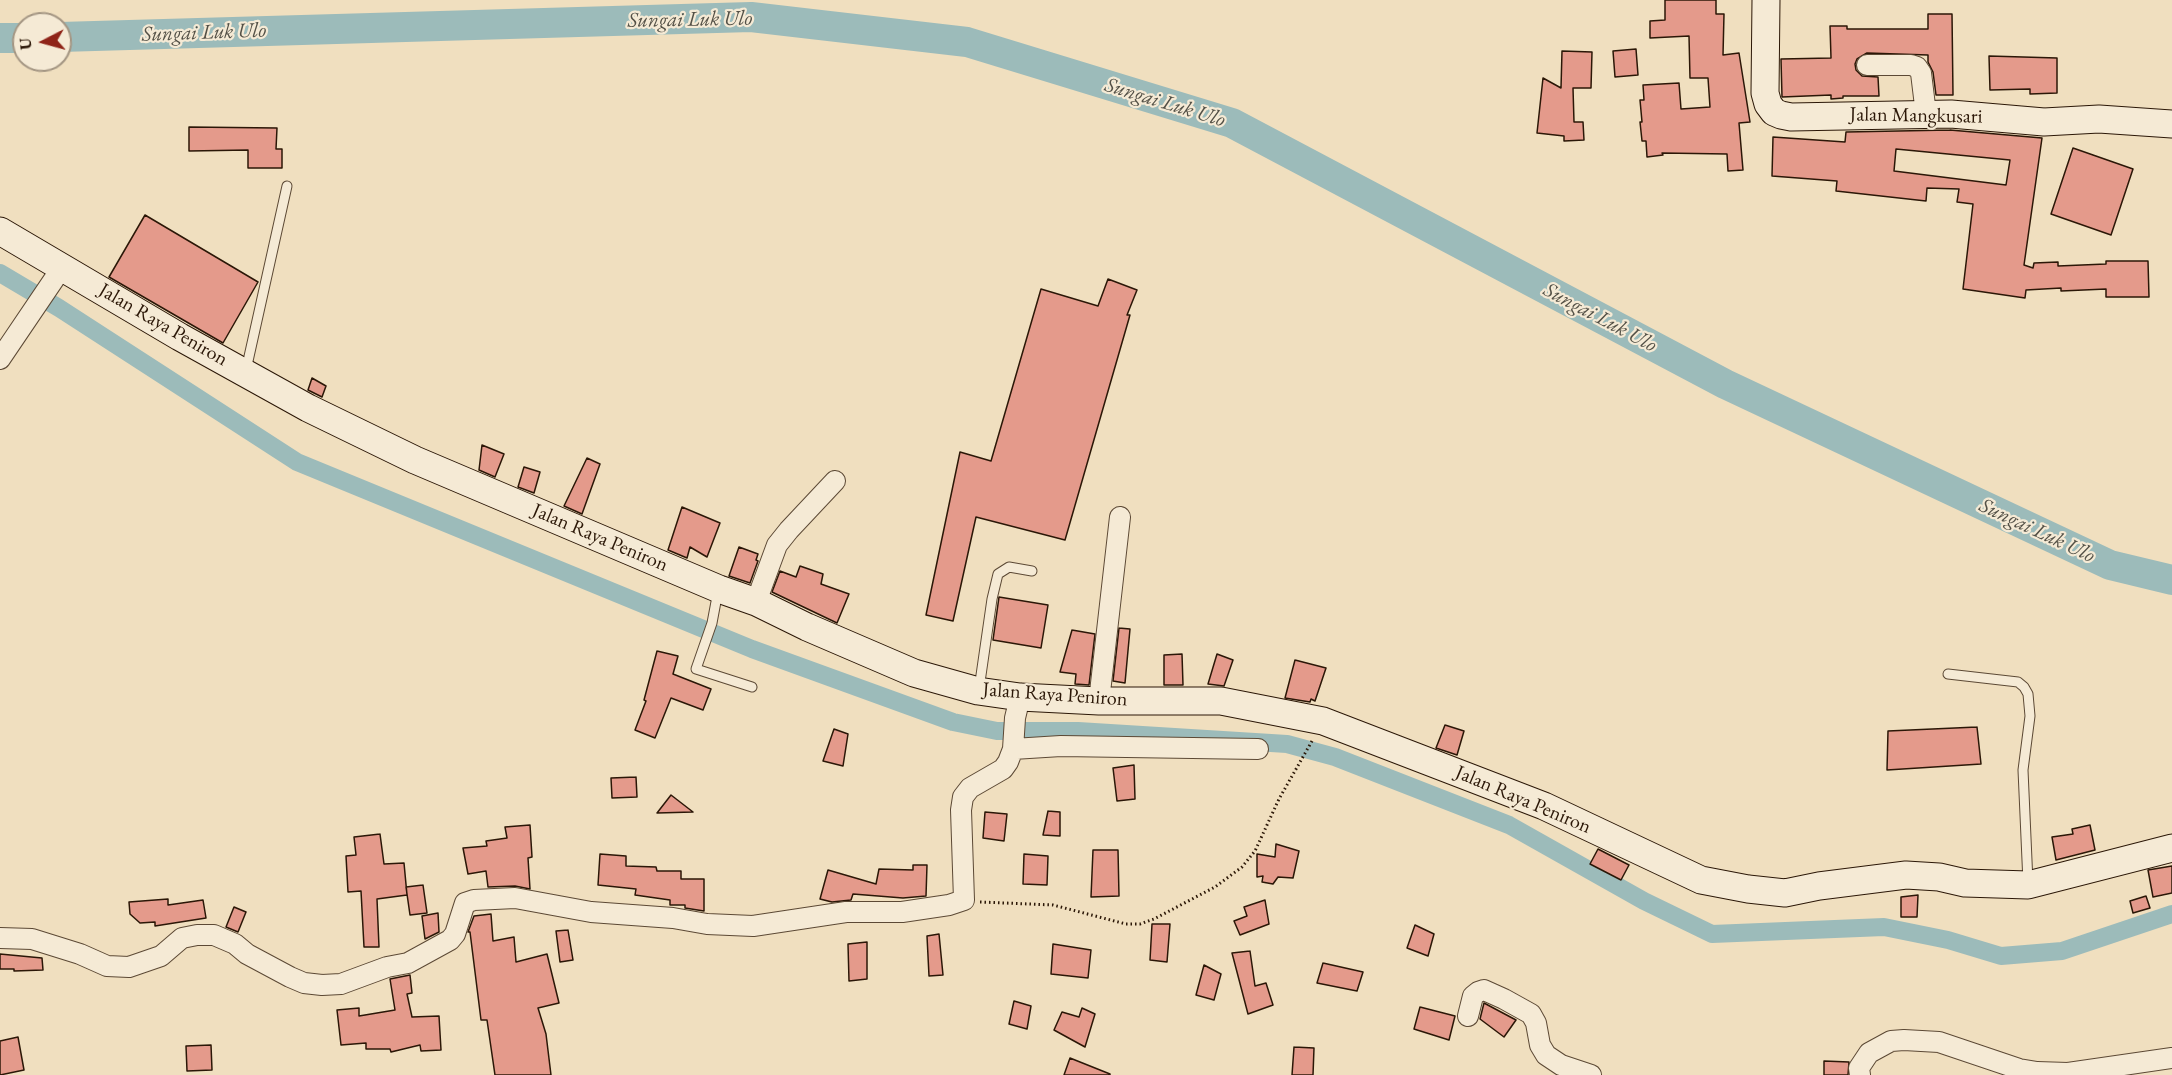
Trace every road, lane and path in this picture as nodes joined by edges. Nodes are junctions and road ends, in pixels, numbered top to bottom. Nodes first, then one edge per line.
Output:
1 (1766, 0) edge
2 (1868, 65) dead end
3 (1926, 114) junction
4 (2172, 124) edge
5 (287, 186) dead end
6 (0, 231) edge
7 (63, 266) junction
8 (0, 359) edge
9 (246, 373) junction
10 (835, 481) dead end
11 (1120, 517) dead end
12 (1032, 571) dead end
13 (718, 589) junction
14 (756, 602) junction
15 (1948, 674) dead end
16 (752, 687) dead end
17 (978, 691) junction
18 (1099, 701) junction
19 (1017, 708) junction
20 (1313, 740) dead end
21 (1013, 746) junction
22 (1258, 749) dead end
23 (2172, 848) edge
24 (2028, 885) junction
25 (964, 900) junction
26 (0, 938) edge
27 (1468, 1016) dead end
28 (2172, 1058) edge
29 (1591, 1075) edge
30 (1860, 1075) edge

1 - 3 main road, Jalan Mangkusari
2 - 3 street
3 - 4 main road, Jalan Mangkusari
5 - 9 lane
6 - 7 main road, Jalan Raya Peniron
7 - 8 street
7 - 9 main road, Jalan Raya Peniron
9 - 13 main road, Jalan Raya Peniron
10 - 14 street
11 - 18 street
12 - 17 lane
13 - 14 main road, Jalan Raya Peniron
13 - 16 lane
14 - 17 main road, Jalan Raya Peniron
15 - 24 lane
17 - 19 main road, Jalan Raya Peniron
18 - 19 main road, Jalan Raya Peniron
18 - 24 main road, Jalan Raya Peniron
19 - 21 street
20 - 25 path
21 - 22 street
21 - 25 street
23 - 24 main road, Jalan Raya Peniron
25 - 26 street
27 - 29 street
28 - 30 street

